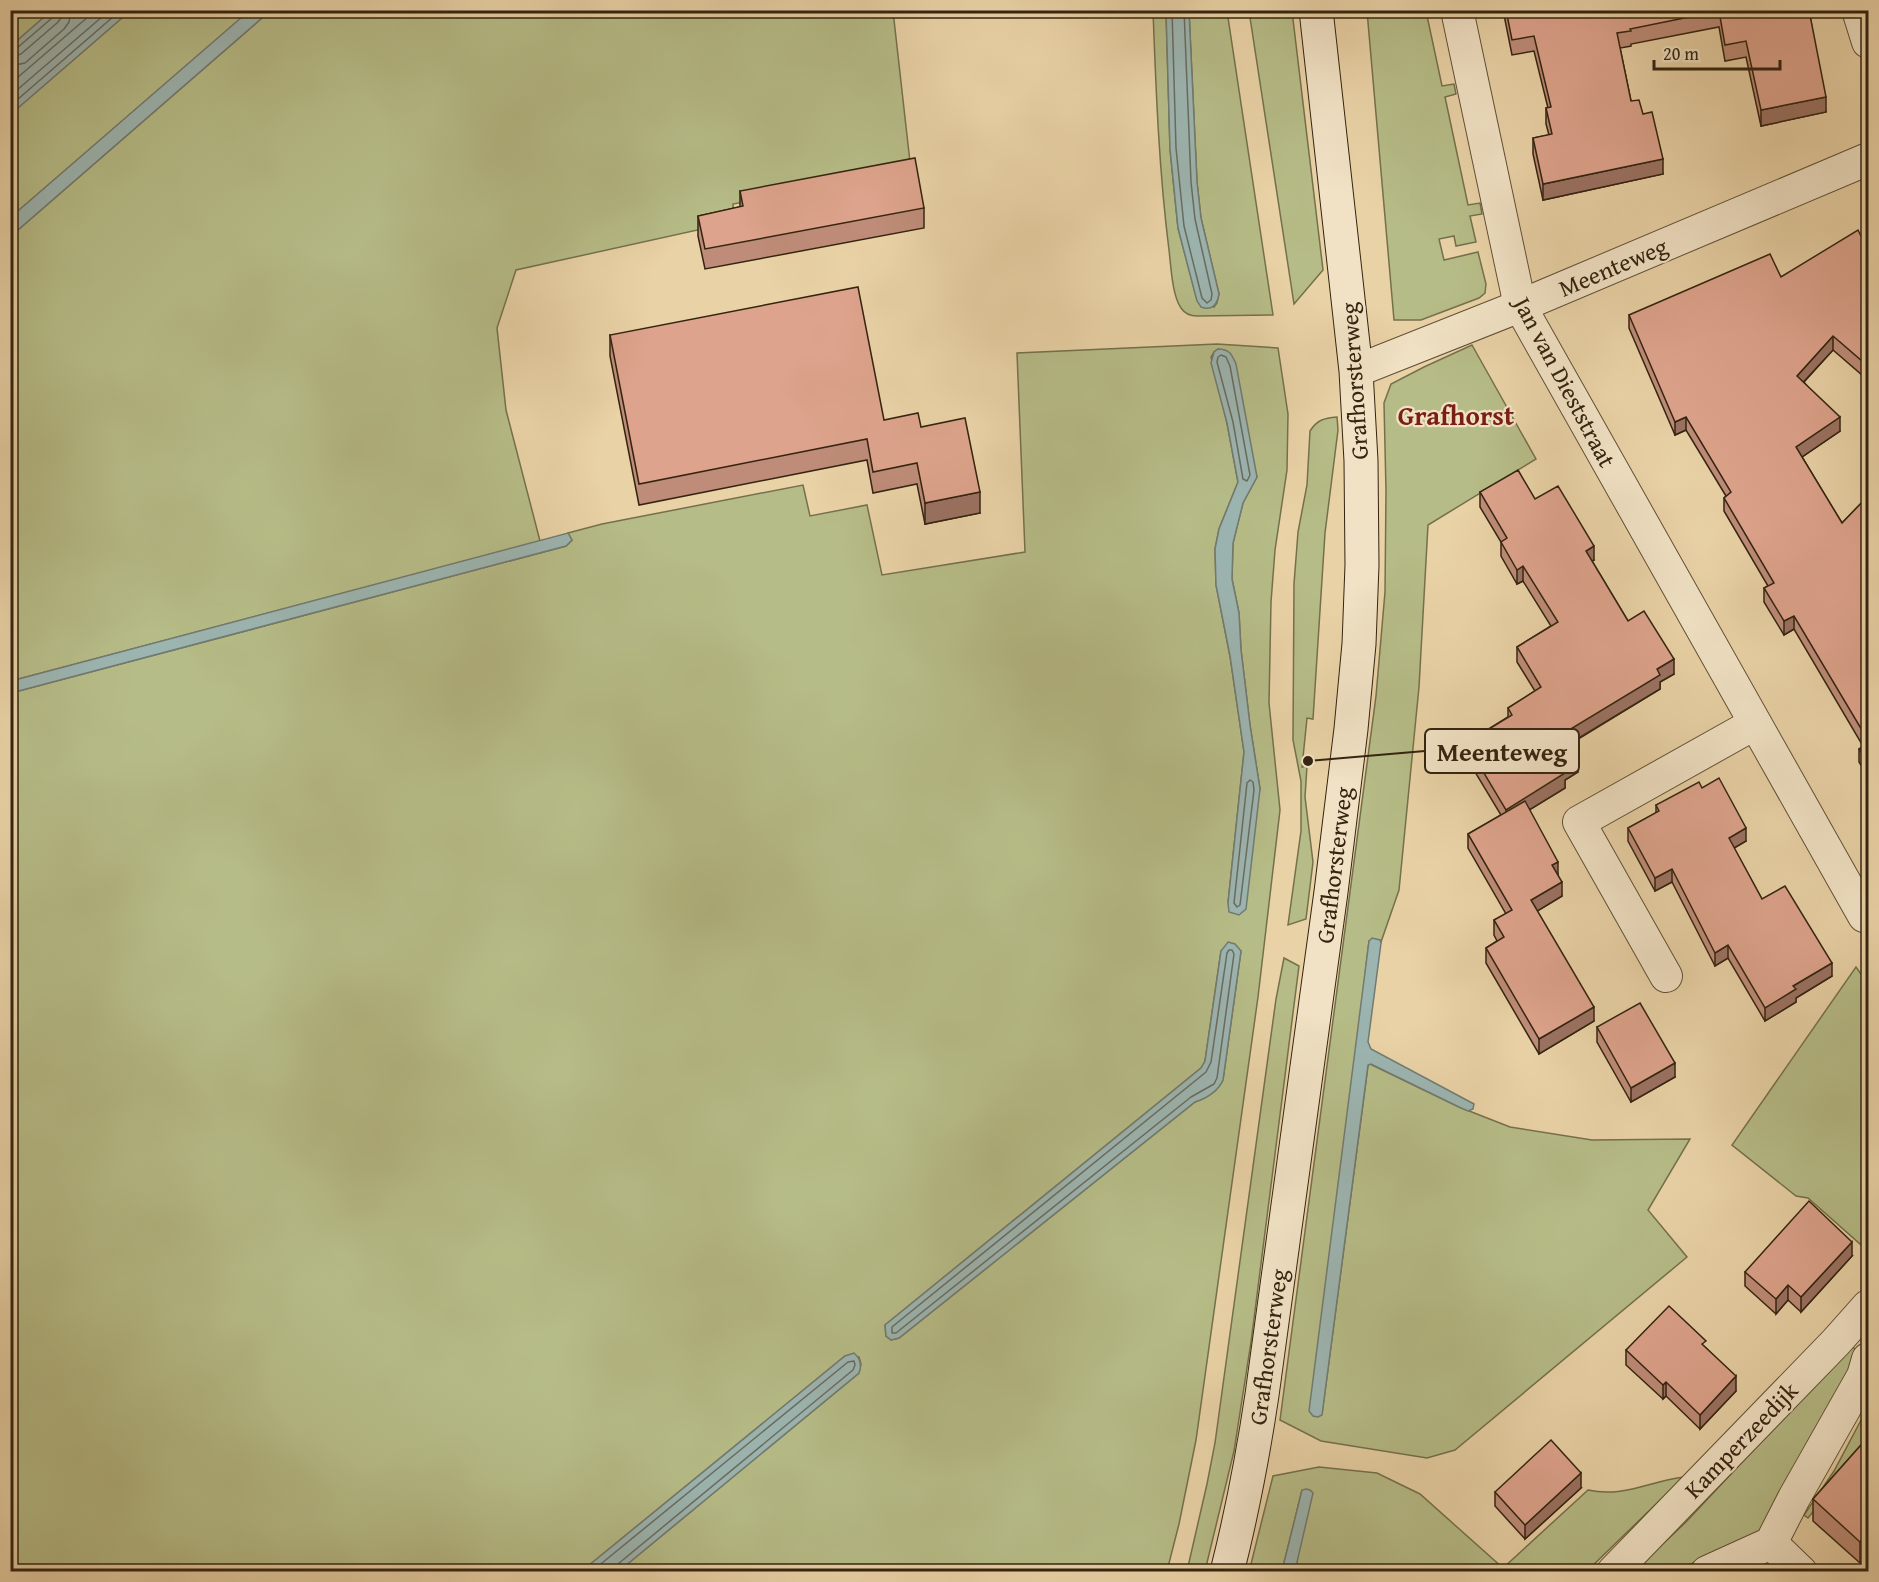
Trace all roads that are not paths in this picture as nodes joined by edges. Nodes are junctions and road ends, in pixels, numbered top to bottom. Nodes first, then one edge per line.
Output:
1 (1316, 10) edge
2 (1457, 10) edge
3 (1858, 10) edge
4 (1869, 42) edge
5 (1869, 159) edge
6 (1520, 306) junction
7 (1356, 371) junction
8 (1754, 724) junction
9 (1864, 916) dead end
10 (1666, 976) dead end
11 (1869, 1306) edge
12 (1869, 1359) edge
13 (1771, 1543) junction
14 (1227, 1572) edge
15 (1612, 1572) edge
16 (1707, 1572) edge
17 (1801, 1572) edge

1 - 7 main road, Grafhorsterweg
2 - 6 street, Jan van Dieststraat
3 - 4 street
5 - 6 street, Meenteweg
6 - 7 street, Meenteweg
6 - 8 street, Jan van Dieststraat
7 - 14 main road, Grafhorsterweg
8 - 9 street, Jan van Dieststraat
8 - 10 street
11 - 15 street, Kamperzeedijk
12 - 13 street
13 - 16 street
13 - 17 street

